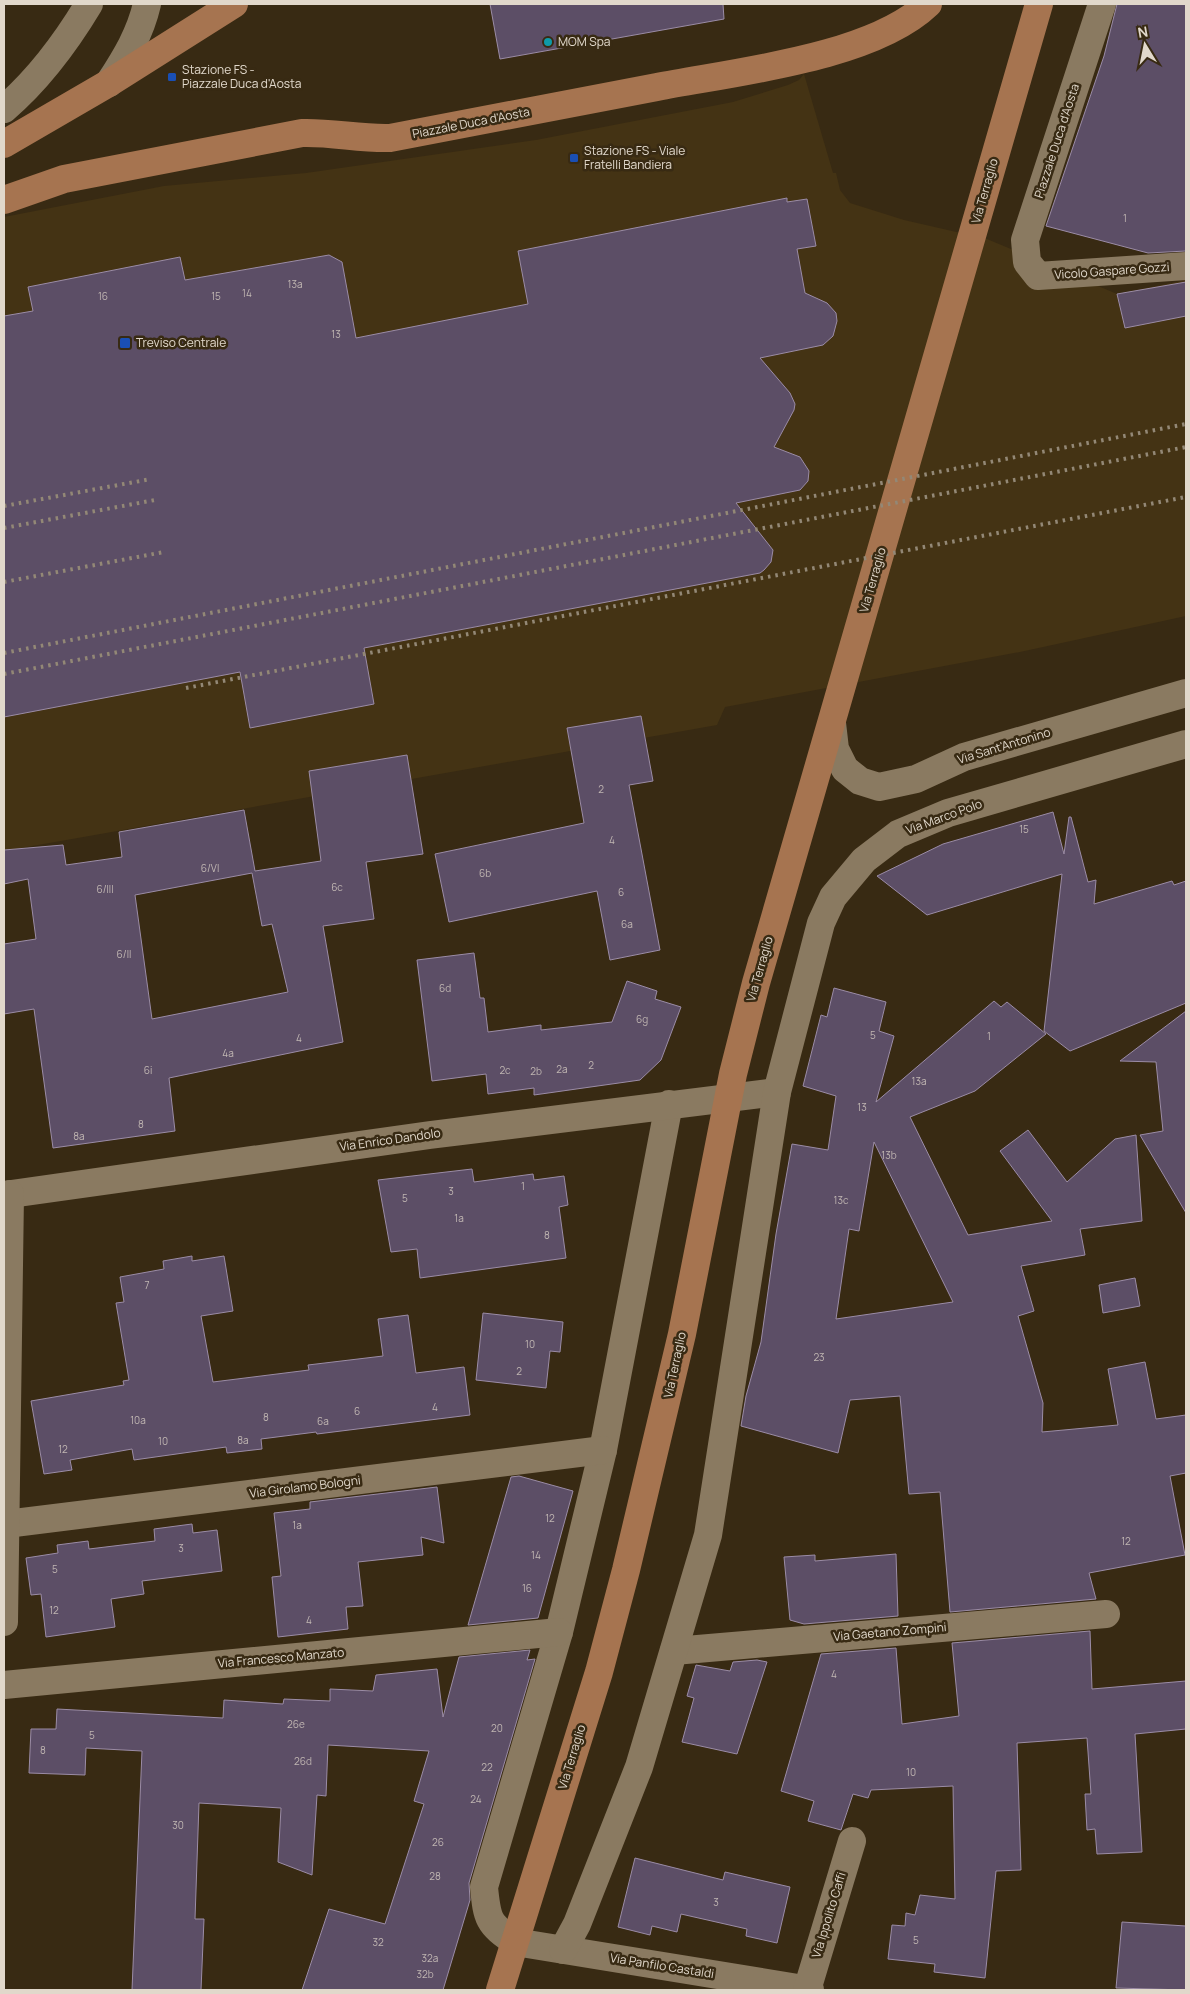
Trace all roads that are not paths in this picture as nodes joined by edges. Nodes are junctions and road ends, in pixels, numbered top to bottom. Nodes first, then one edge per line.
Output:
1 (89, 4) edge
2 (147, 4) edge
3 (234, 4) edge
4 (928, 4) edge
5 (1102, 4) edge
6 (1036, 9) edge
7 (109, 83) junction
8 (4, 109) edge
9 (4, 144) edge
10 (4, 200) edge
11 (1186, 266) edge
12 (1038, 276) joint
13 (1186, 693) edge
14 (832, 722) junction
15 (1186, 744) edge
16 (777, 1092) junction
17 (669, 1104) junction
18 (7, 1194) edge
19 (603, 1450) junction
20 (6, 1524) junction
21 (1106, 1614) dead end
22 (4, 1622) edge
23 (559, 1632) junction
24 (674, 1651) junction
25 (4, 1684) edge
26 (852, 1841) dead end
27 (515, 1942) junction
28 (563, 1950) junction
29 (500, 1990) edge
30 (808, 1990) edge

1 - 8 street
2 - 7 street
3 - 7 main road
4 - 10 main road, Piazzale Duca d'Aosta
5 - 12 street, Piazzale Duca d'Aosta
6 - 14 main road, Via Terraglio
7 - 9 main road
11 - 12 street, Vicolo Gaspare Gozzi
13 - 14 street, Via Sant'Antonino
14 - 27 main road, Via Terraglio
15 - 16 street, Via Marco Polo
16 - 17 street, Via Enrico Dandolo
16 - 24 street
17 - 18 street, Via Enrico Dandolo
17 - 19 street
18 - 20 street
19 - 20 street, Via Girolamo Bologni
19 - 23 street
20 - 22 street
21 - 24 street, Via Gaetano Zompini
23 - 25 street, Via Francesco Manzato
23 - 27 street
24 - 28 street
26 - 30 street, Via Ippolito Caffi
27 - 28 street, Via Panfilo Castaldi
27 - 29 main road, Via Terraglio
28 - 30 street, Via Panfilo Castaldi

